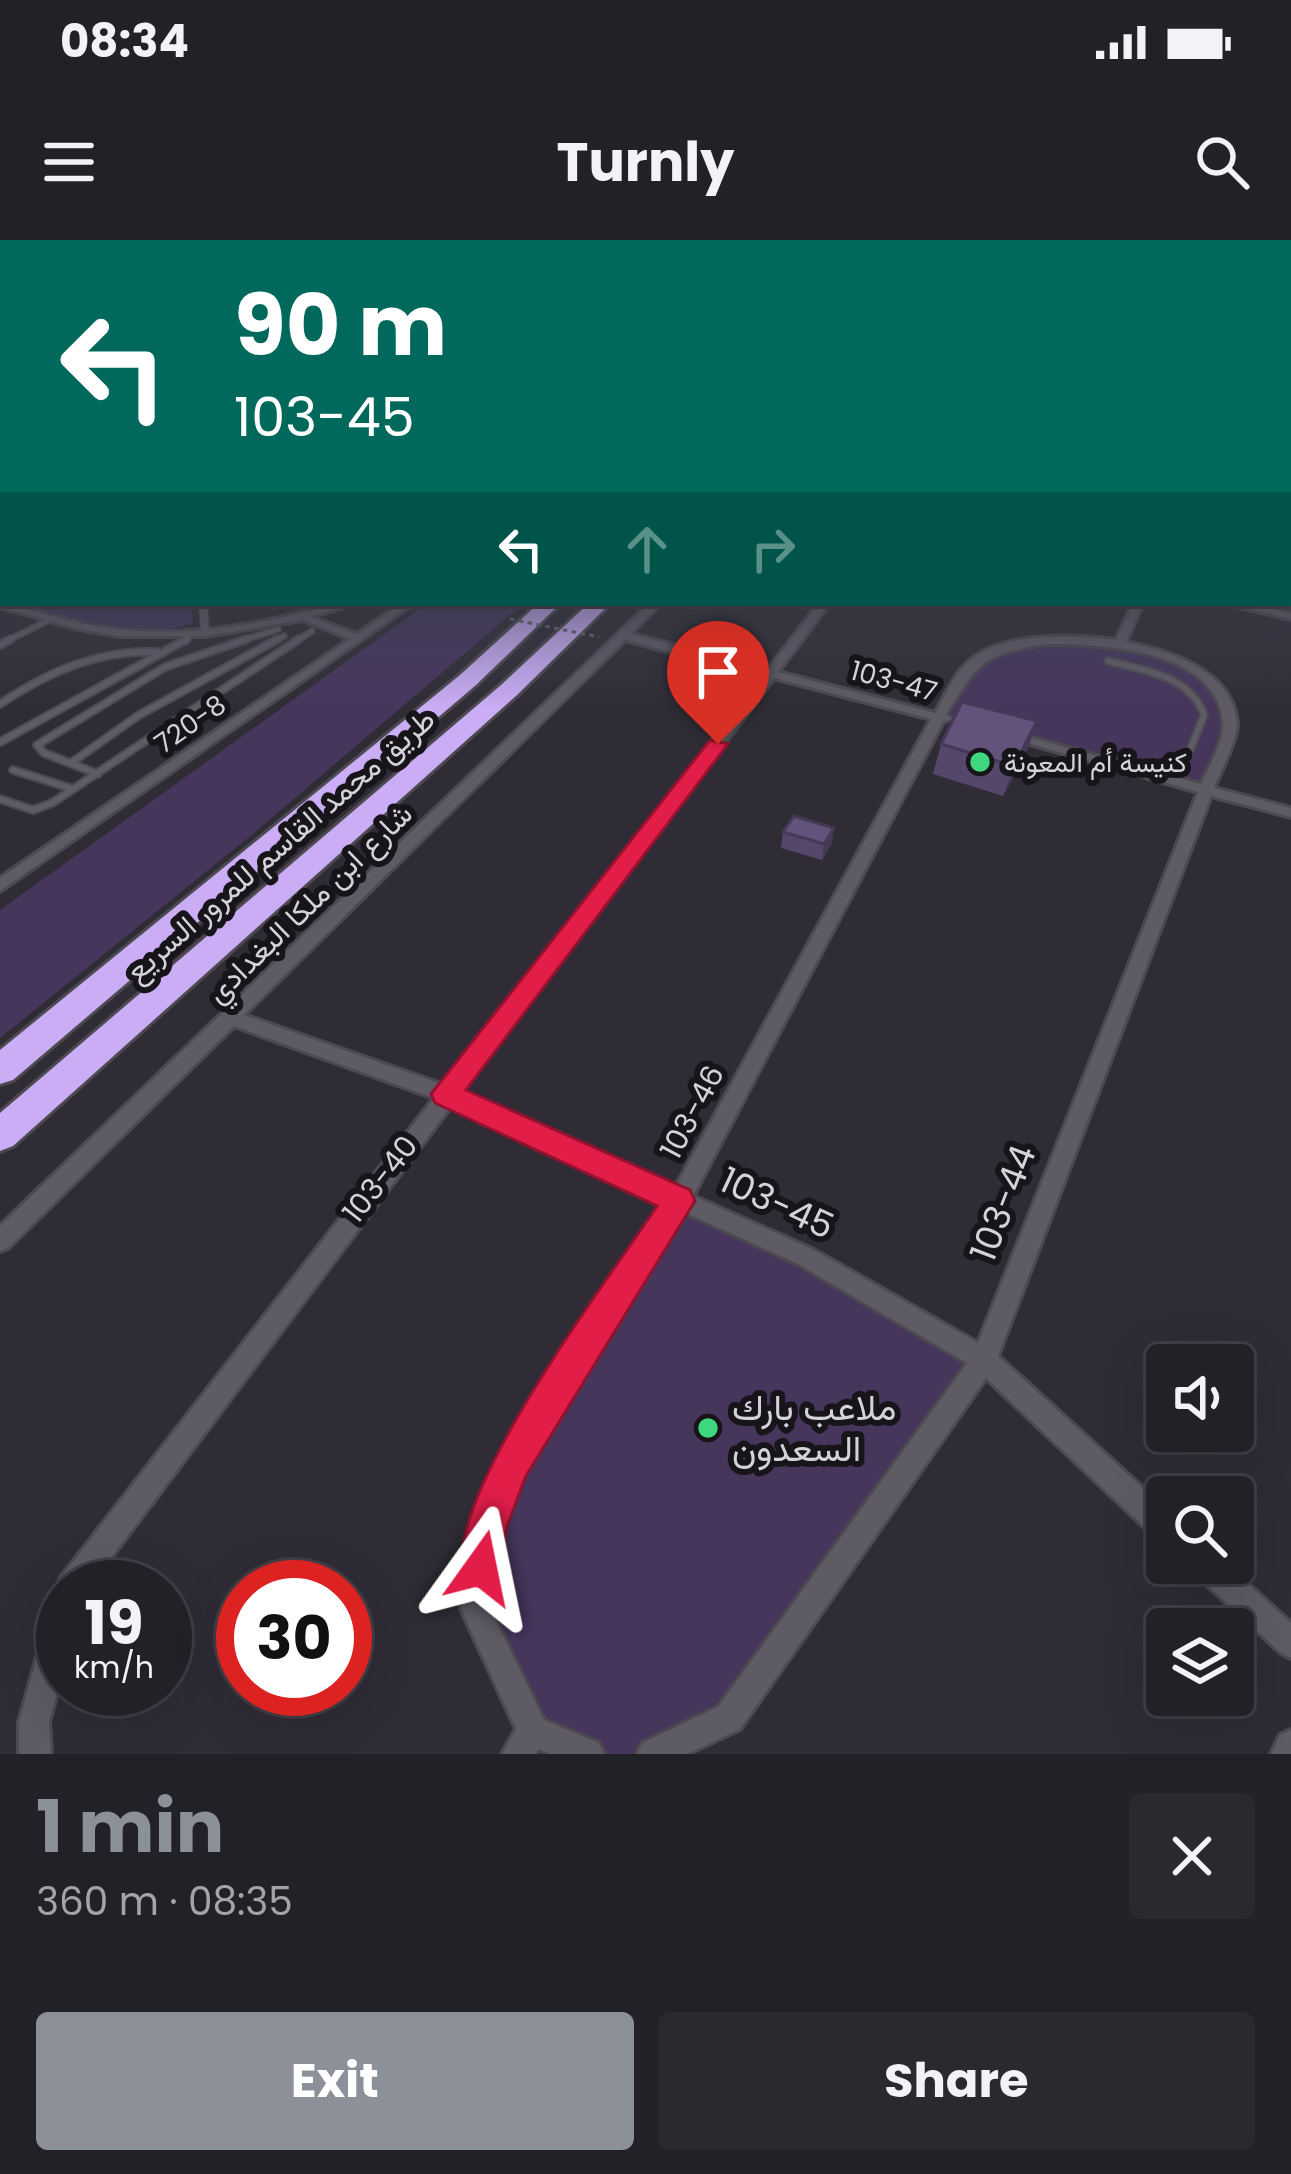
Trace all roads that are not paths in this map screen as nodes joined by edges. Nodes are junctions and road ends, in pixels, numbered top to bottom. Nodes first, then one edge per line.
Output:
1 (8, 606) edge
2 (202, 606) edge
3 (344, 606) edge
4 (405, 606) edge
5 (548, 606) edge
6 (598, 606) edge
7 (653, 606) edge
8 (823, 606) edge
9 (1136, 606) edge
10 (1242, 606) edge
11 (1291, 616) edge
12 (53, 618) junction
13 (306, 622) junction
14 (198, 632) junction
15 (624, 636) junction
16 (356, 638) junction
17 (0, 645) edge
18 (1114, 651) junction
19 (163, 652) junction
20 (131, 667) junction
21 (772, 674) junction
22 (151, 675) junction
23 (0, 704) edge
24 (939, 717) junction
25 (1204, 722) junction
26 (961, 723) edge
27 (1231, 726) junction
28 (983, 729) edge
29 (0, 742) edge
30 (1190, 750) dead end
31 (71, 763) junction
32 (13, 770) dead end
33 (98, 774) junction
34 (73, 789) junction
35 (1205, 789) junction
36 (0, 799) edge
37 (1291, 813) edge
38 (0, 886) edge
39 (230, 1017) junction
40 (0, 1070) edge
41 (446, 1094) junction
42 (0, 1135) edge
43 (679, 1201) junction
44 (0, 1241) edge
45 (984, 1360) junction
46 (1146, 1510) edge
47 (92, 1560) edge
48 (1227, 1584) edge
49 (1291, 1643) edge
50 (36, 1715) edge
51 (525, 1742) edge
52 (35, 1754) edge
53 (588, 1754) edge
54 (653, 1754) edge

1 - 12 street
2 - 14 street
3 - 13 street
4 - 16 street, 720-8
5 - 40 highway, طريق محمد القاسم للمرور السريع
6 - 42 highway, طريق محمد القاسم للمرور السريع
7 - 15 street, شارع ابن ملكا البغدادي
8 - 21 street, 103-40
9 - 18 street
10 - 11 street
12 - 14 street
12 - 17 lane
13 - 14 street
13 - 16 street
13 - 33 lane
14 - 19 lane
15 - 21 street, 103-47
15 - 39 street, شارع ابن ملكا البغدادي
16 - 38 street, 720-8
18 - 24 street, 103-46
18 - 25 lane
18 - 27 street
19 - 20 lane
19 - 23 lane
20 - 22 lane
20 - 29 lane
21 - 24 street, 103-47
21 - 41 street, 103-40
22 - 31 lane
22 - 31 lane
24 - 26 street, 103-47
24 - 43 street, 103-46
25 - 27 lane
25 - 30 lane
27 - 35 street, 103-44
28 - 35 street
31 - 33 lane
32 - 34 lane
33 - 34 lane
34 - 36 lane
35 - 37 street
35 - 45 street, 103-44
39 - 41 street, 103-45
39 - 44 street, شارع ابن ملكا البغدادي
41 - 43 street, 103-45
41 - 47 street, 103-40
43 - 45 street, 103-45
43 - 51 street, 103-46
45 - 46 street, 103-45
45 - 54 street, 103-44
48 - 49 street
50 - 52 street
51 - 53 street

